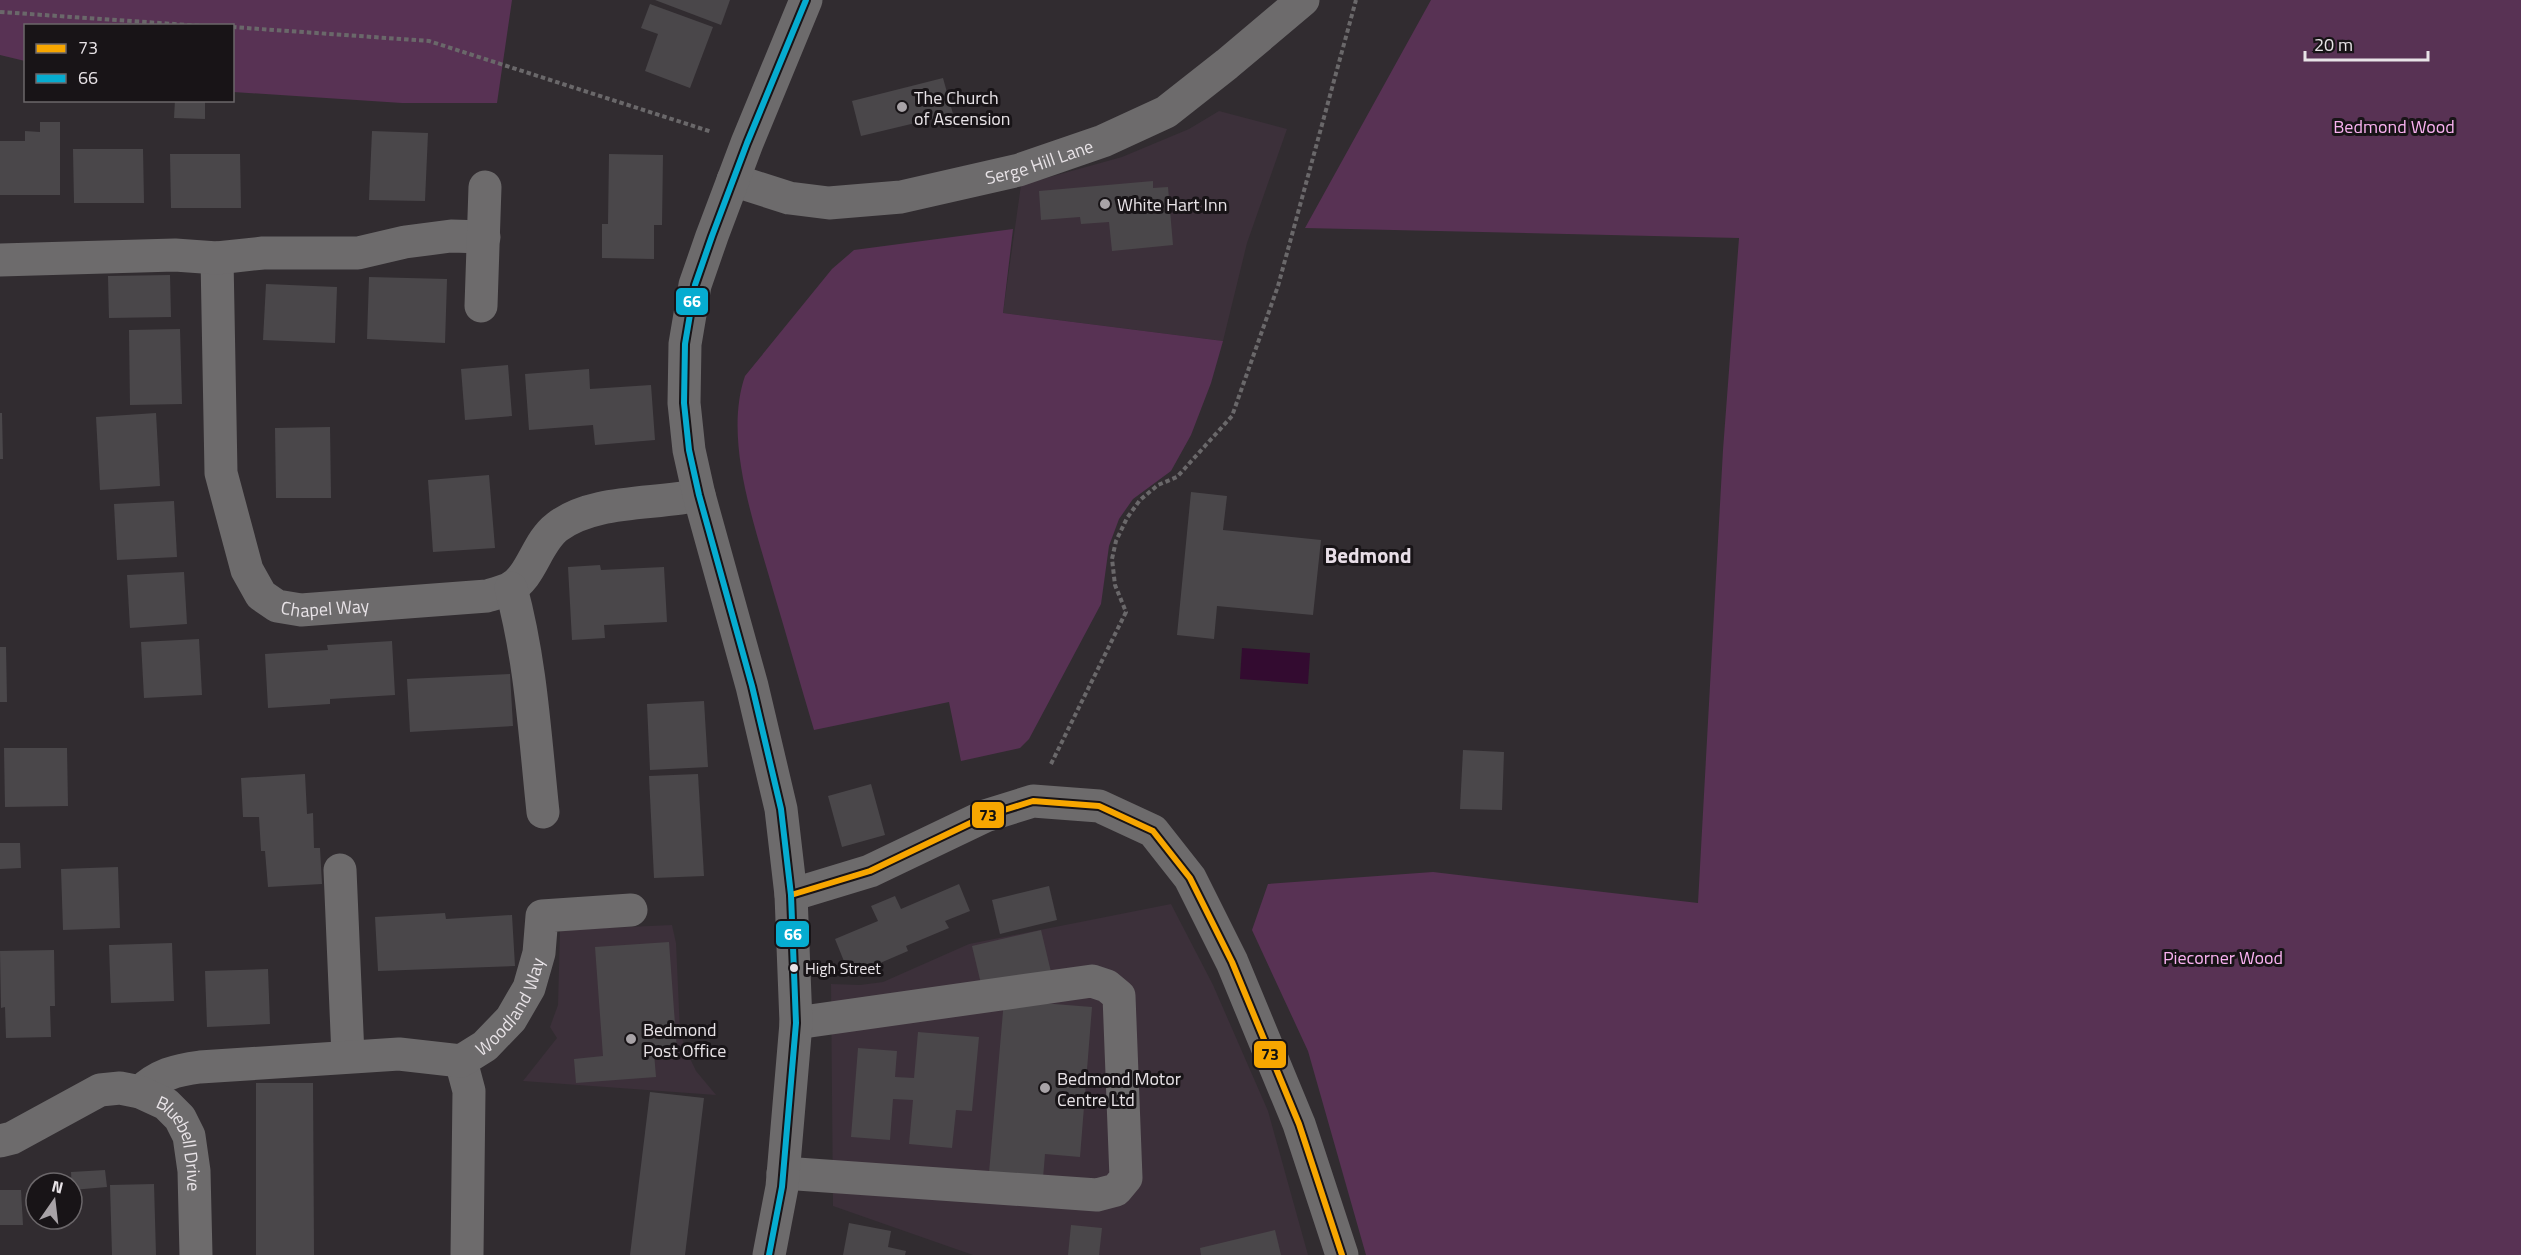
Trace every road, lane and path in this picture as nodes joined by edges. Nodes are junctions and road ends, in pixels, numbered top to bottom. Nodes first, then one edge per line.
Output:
1 (806, 0) edge
2 (1303, 0) edge
3 (1356, 0) edge
4 (0, 12) edge
5 (174, 24) edge
6 (234, 27) edge
7 (747, 143) junction
8 (733, 180) junction
9 (485, 187) dead end
10 (484, 237) junction
11 (217, 258) junction
12 (0, 260) edge
13 (481, 306) dead end
14 (699, 495) junction
15 (510, 588) junction
16 (1033, 801) junction
17 (543, 812) dead end
18 (340, 870) dead end
19 (791, 896) junction
20 (631, 910) dead end
21 (796, 1023) junction
22 (348, 1056) junction
23 (461, 1061) junction
24 (140, 1092) junction
25 (0, 1141) edge
26 (783, 1173) junction
27 (196, 1255) edge
28 (466, 1255) edge
29 (769, 1255) edge
30 (1342, 1255) edge

1 - 7 street
2 - 8 street, Serge Hill Lane
3 - 16 path
4 - 5 path
6 - 7 path
7 - 8 street
8 - 14 street
9 - 10 street
10 - 11 street
10 - 13 street
11 - 12 street
11 - 15 street, Chapel Way
14 - 15 street
14 - 19 street
15 - 17 street
16 - 19 street
16 - 30 street
18 - 22 street
19 - 21 street
20 - 23 street, Woodland Way
21 - 26 street
21 - 26 street
22 - 23 street, Woodland Way
22 - 24 street, Woodland Way
23 - 28 street
24 - 25 street, Bluebell Drive
24 - 27 street, Bluebell Drive
26 - 29 street

